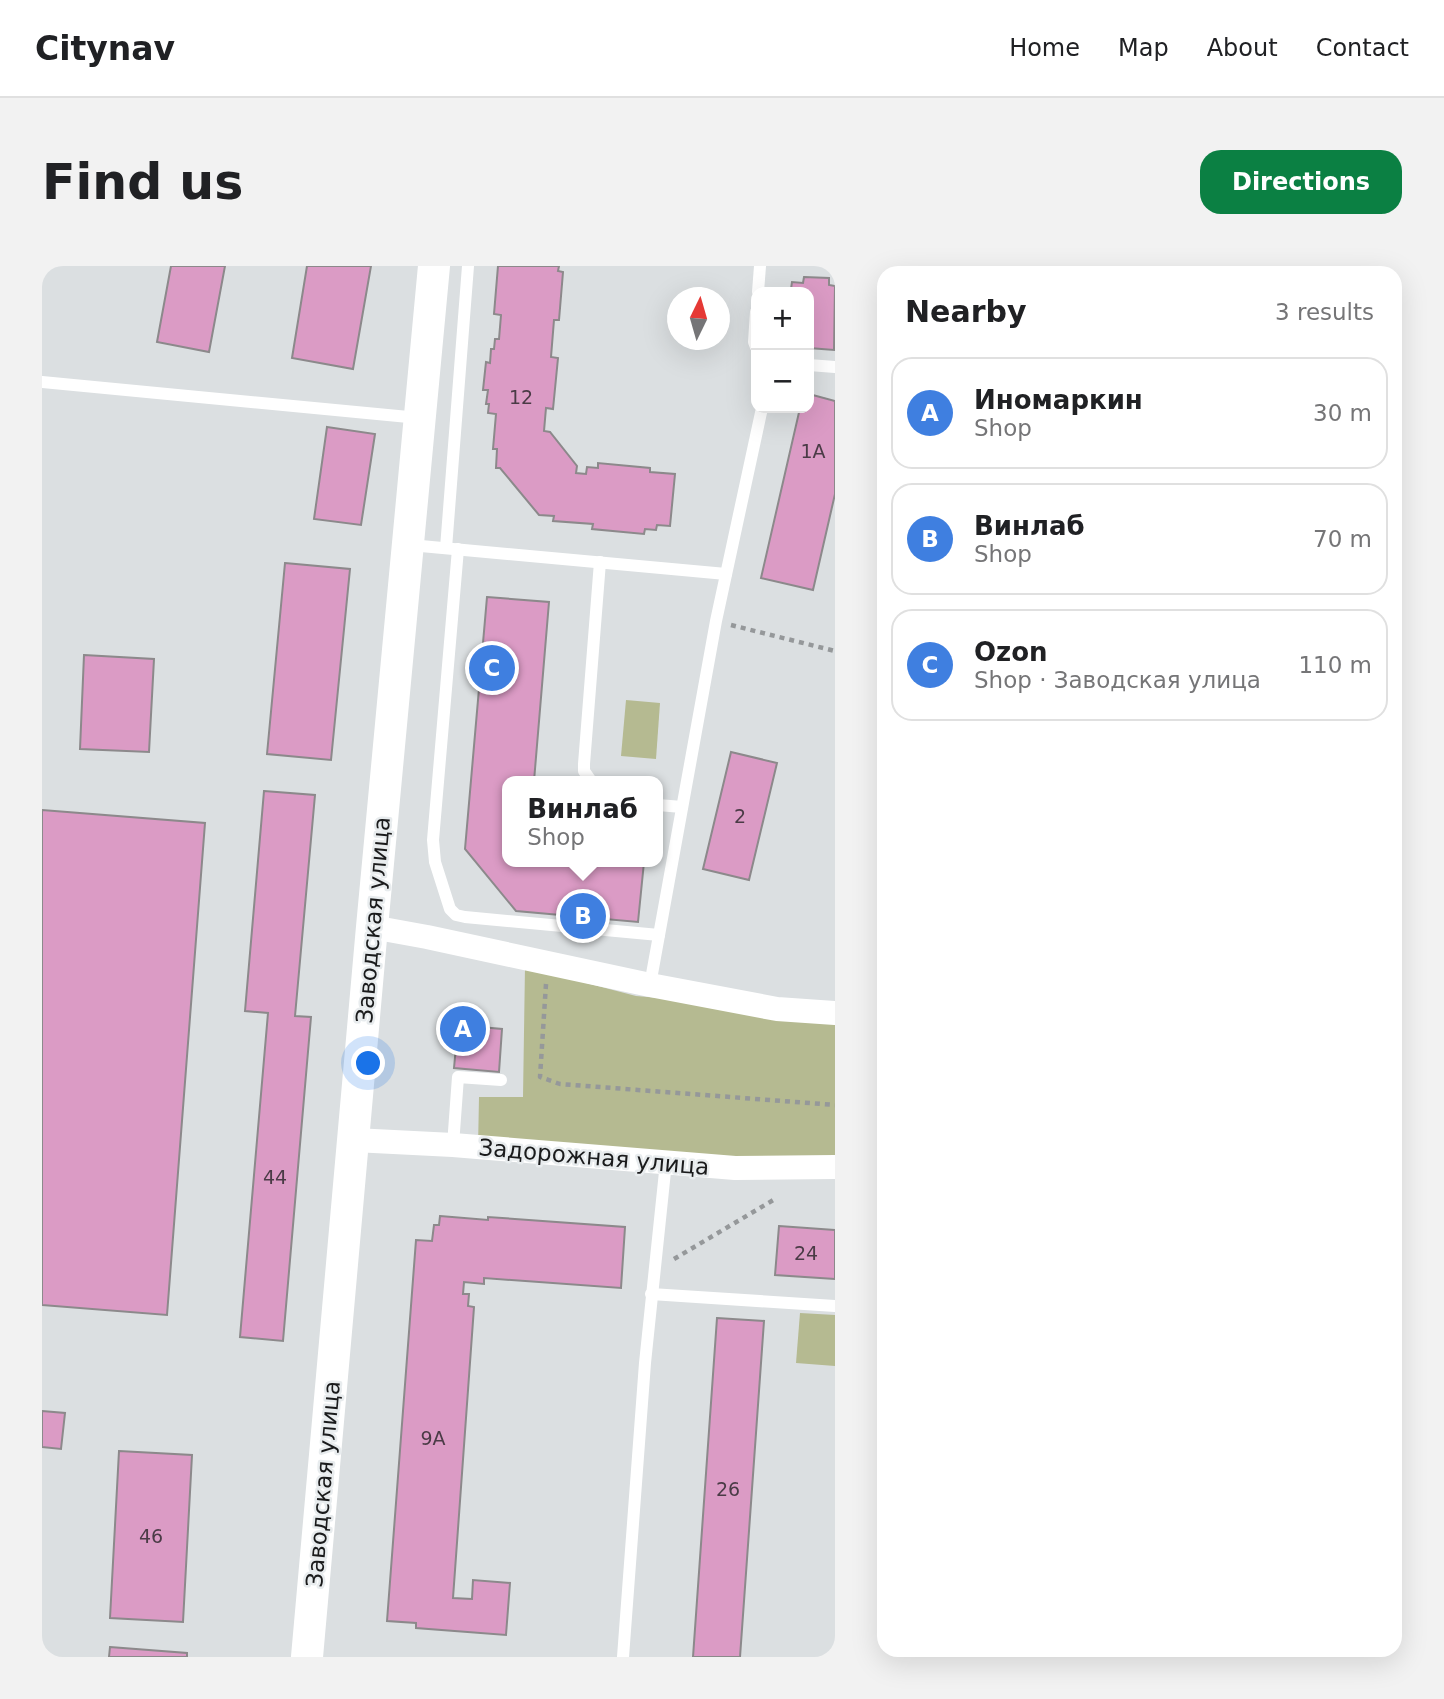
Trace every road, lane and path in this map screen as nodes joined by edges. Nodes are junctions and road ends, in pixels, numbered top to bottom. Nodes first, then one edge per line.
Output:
1 (434, 266) edge
2 (468, 266) edge
3 (760, 266) edge
4 (758, 287) edge
5 (814, 365) edge
6 (835, 367) edge
7 (42, 382) edge
8 (761, 413) edge
9 (419, 418) junction
10 (407, 544) junction
11 (452, 549) junction
12 (600, 562) junction
13 (726, 574) junction
14 (716, 621) junction
15 (835, 652) edge
16 (588, 776) edge
17 (663, 805) edge
18 (682, 807) junction
19 (372, 927) junction
20 (659, 935) junction
21 (548, 962) junction
22 (650, 985) junction
23 (835, 1013) edge
24 (500, 1080) dead end
25 (835, 1105) edge
26 (354, 1140) junction
27 (453, 1145) junction
28 (666, 1162) junction
29 (835, 1167) edge
30 (775, 1199) dead end
31 (655, 1270) junction
32 (651, 1294) junction
33 (835, 1306) edge
34 (307, 1657) edge
35 (623, 1657) edge

1 - 9 street, Заводская улица
2 - 11 lane
3 - 4 lane
5 - 6 lane
7 - 9 lane
8 - 13 lane
9 - 10 street, Заводская улица
10 - 11 lane
10 - 19 street, Заводская улица
11 - 12 lane
11 - 20 lane
12 - 13 lane
12 - 16 lane
13 - 14 lane
14 - 15 path
14 - 18 lane
17 - 18 lane
18 - 20 lane
19 - 21 street
19 - 26 street, Заводская улица
20 - 22 lane
21 - 22 street
21 - 25 path
22 - 23 street
24 - 27 lane
26 - 27 street, Задорожная улица
26 - 34 street, Заводская улица
27 - 28 street, Задорожная улица
28 - 29 street, Задорожная улица
28 - 31 lane
30 - 31 path
31 - 32 lane
32 - 33 lane
32 - 35 lane

